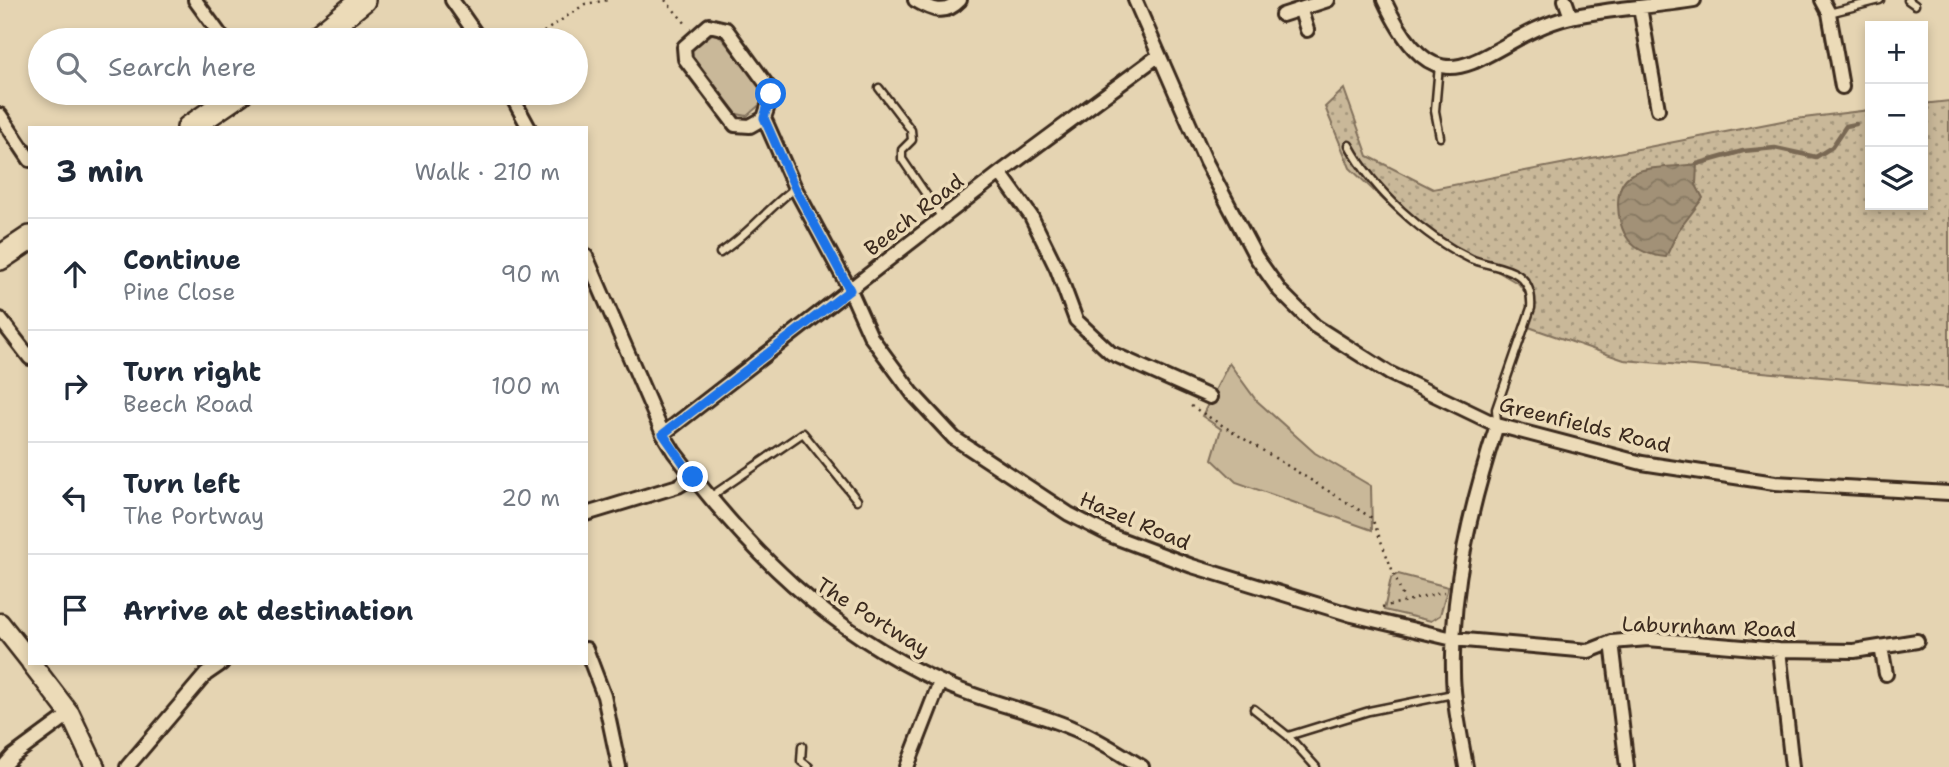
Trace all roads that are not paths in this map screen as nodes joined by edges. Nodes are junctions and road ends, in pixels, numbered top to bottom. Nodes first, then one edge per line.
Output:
1 (195, 0) edge
2 (363, 0) edge
3 (452, 0) edge
4 (915, 0) edge
5 (960, 0) edge
6 (1135, 0) edge
7 (1328, 0) edge
8 (1384, 0) edge
9 (1565, 0) edge
10 (1694, 0) edge
11 (1822, 0) edge
12 (1880, 0) edge
13 (1908, 0) edge
14 (1915, 5) dead end
15 (1640, 7) junction
16 (1301, 10) junction
17 (1829, 13) junction
18 (1282, 15) dead end
19 (1571, 17) junction
20 (215, 28) edge
21 (329, 28) edge
22 (472, 28) edge
23 (1307, 30) dead end
24 (1158, 56) junction
25 (1439, 65) junction
26 (879, 88) dead end
27 (1842, 88) dead end
28 (223, 105) edge
29 (517, 105) edge
30 (1658, 109) dead end
31 (0, 115) edge
32 (764, 118) junction
33 (192, 126) edge
34 (528, 126) edge
35 (1440, 137) dead end
36 (1349, 145) dead end
37 (28, 157) edge
38 (1000, 173) junction
39 (795, 188) junction
40 (942, 218) junction
41 (28, 239) edge
42 (720, 253) dead end
43 (0, 258) edge
44 (588, 261) edge
45 (850, 290) junction
46 (0, 319) edge
47 (28, 355) edge
48 (1196, 391) junction
49 (1210, 397) dead end
50 (1191, 406) road end
51 (1497, 425) junction
52 (663, 434) junction
53 (693, 477) junction
54 (1949, 493) edge
55 (710, 497) junction
56 (857, 500) dead end
57 (588, 513) edge
58 (0, 623) edge
59 (1453, 639) junction
60 (1917, 640) dead end
61 (1612, 642) junction
62 (1881, 648) junction
63 (1779, 650) junction
64 (588, 654) edge
65 (28, 656) edge
66 (35, 665) edge
67 (219, 665) edge
68 (1885, 674) dead end
69 (940, 682) junction
70 (1455, 693) junction
71 (1254, 709) dead end
72 (70, 714) junction
73 (1288, 736) junction
74 (802, 746) dead end
75 (3, 767) edge
76 (95, 767) edge
77 (127, 767) edge
78 (618, 767) edge
79 (810, 767) edge
80 (907, 767) edge
81 (1142, 767) edge
82 (1317, 767) edge
83 (1466, 767) edge
84 (1628, 767) edge
85 (1792, 767) edge

1 - 20 street
2 - 21 highway
3 - 22 street
4 - 5 street
6 - 24 street, Greenfields Road
7 - 16 street
8 - 25 street
9 - 19 street
10 - 15 street
11 - 17 street
12 - 17 lane
13 - 14 lane
15 - 19 street
15 - 30 street
16 - 18 street
16 - 23 street
17 - 27 street
19 - 25 street
24 - 38 street, Beech Road
24 - 51 street, Greenfields Road
25 - 35 lane
26 - 40 lane
28 - 33 highway
29 - 34 street
31 - 37 street
32 - 32 street
32 - 39 street, Hazel Road
36 - 51 lane
38 - 40 street, Beech Road
38 - 48 street
39 - 42 lane
39 - 45 street, Hazel Road
40 - 45 street, Beech Road
41 - 43 highway
44 - 52 street, The Portway
45 - 52 street, Beech Road
45 - 59 street, Hazel Road
46 - 47 street
48 - 49 street
48 - 50 street
51 - 54 street, Greenfields Road
51 - 59 street
52 - 53 street, The Portway
53 - 55 street, The Portway
53 - 57 street
55 - 56 lane
55 - 69 street, The Portway
58 - 65 street
59 - 61 street, Laburnham Road
59 - 70 street
60 - 62 street, Laburnham Road
61 - 63 street, Laburnham Road
61 - 84 street
62 - 63 street, Laburnham Road
62 - 68 street
63 - 85 street
64 - 78 street
66 - 72 street
67 - 77 street
69 - 80 street
69 - 81 street, The Portway
70 - 73 lane
70 - 83 street
71 - 73 lane
72 - 75 street
72 - 76 street
73 - 82 lane
74 - 79 lane

